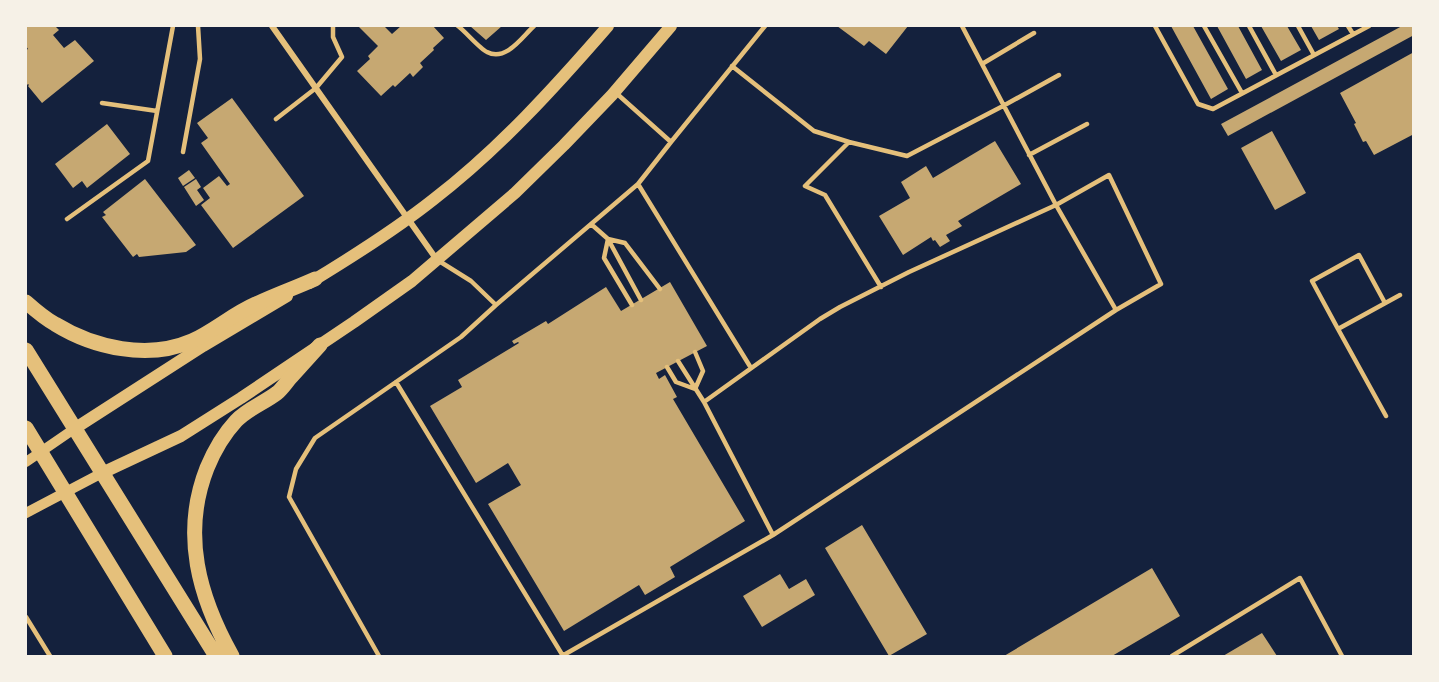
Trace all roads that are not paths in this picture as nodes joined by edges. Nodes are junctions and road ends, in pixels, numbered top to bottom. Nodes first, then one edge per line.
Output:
1 (173, 26) edge
2 (198, 26) edge
3 (272, 26) edge
4 (333, 26) edge
5 (458, 26) edge
6 (534, 26) edge
7 (608, 26) edge
8 (671, 26) edge
9 (765, 26) edge
10 (962, 26) edge
11 (1155, 26) edge
12 (1204, 26) edge
13 (1249, 26) edge
14 (1298, 26) edge
15 (1348, 26) edge
16 (1369, 26) edge
17 (1034, 33) dead end
18 (1353, 34) junction
19 (1314, 55) junction
20 (982, 64) junction
21 (732, 66) junction
22 (1059, 75) dead end
23 (1276, 75) junction
24 (316, 88) junction
25 (615, 92) junction
26 (1242, 93) junction
27 (102, 103) dead end
28 (1004, 106) junction
29 (157, 111) junction
30 (276, 119) dead end
31 (1087, 124) dead end
32 (671, 142) junction
33 (849, 142) junction
34 (183, 152) dead end
35 (1029, 155) junction
36 (638, 184) junction
37 (1056, 206) junction
38 (67, 219) dead end
39 (408, 219) junction
40 (591, 224) junction
41 (608, 239) junction
42 (437, 260) junction
43 (315, 279) junction
44 (881, 287) junction
45 (660, 289) dead end
46 (1400, 295) dead end
47 (641, 300) dead end
48 (26, 302) edge
49 (1385, 303) junction
50 (496, 305) junction
51 (632, 305) dead end
52 (1116, 310) junction
53 (1338, 329) junction
54 (320, 345) junction
55 (26, 350) edge
56 (695, 351) dead end
57 (678, 361) dead end
58 (667, 367) dead end
59 (751, 368) junction
60 (396, 382) junction
61 (695, 389) junction
62 (704, 402) junction
63 (1386, 416) dead end
64 (26, 429) edge
65 (74, 429) junction
66 (40, 452) junction
67 (26, 462) edge
68 (102, 473) junction
69 (64, 492) junction
70 (26, 513) edge
71 (773, 535) junction
72 (26, 617) edge
73 (562, 656) edge
74 (50, 657) edge
75 (165, 657) edge
76 (216, 657) edge
77 (232, 657) edge
78 (379, 657) edge
79 (1172, 657) edge
80 (1342, 657) edge

1 - 29 lane
2 - 34 lane
3 - 24 street
4 - 24 lane
5 - 6 lane
7 - 39 main road
8 - 25 main road
9 - 21 lane
10 - 20 lane
11 - 26 lane
12 - 26 lane
13 - 23 lane
14 - 19 lane
15 - 18 lane
16 - 18 lane
17 - 20 lane
18 - 19 lane
19 - 23 lane
20 - 28 lane
21 - 32 lane
21 - 33 lane
22 - 28 lane
23 - 26 lane
24 - 30 lane
24 - 39 street
25 - 32 lane
25 - 42 main road
27 - 29 lane
28 - 33 lane
28 - 35 lane
29 - 38 lane
31 - 35 lane
32 - 36 lane
33 - 44 lane
35 - 37 lane
36 - 40 lane
36 - 59 lane
37 - 44 lane
37 - 52 lane
37 - 52 lane
39 - 42 street
39 - 43 main road
40 - 41 lane
40 - 50 lane
41 - 45 lane
41 - 47 lane
41 - 51 lane
42 - 50 lane
42 - 54 main road
43 - 48 main road
43 - 65 main road
44 - 59 lane
46 - 49 lane
49 - 53 lane
49 - 53 lane
50 - 60 lane
52 - 71 lane
53 - 63 lane
54 - 68 main road
54 - 77 main road
55 - 65 main road
56 - 61 lane
57 - 61 lane
58 - 61 lane
59 - 62 lane
60 - 73 lane
60 - 78 lane
61 - 62 lane
62 - 71 lane
64 - 66 main road
65 - 66 street
65 - 68 main road
66 - 67 street
66 - 69 main road
68 - 69 street
68 - 76 main road
69 - 70 street
69 - 75 main road
71 - 73 lane
72 - 74 lane
79 - 80 lane

